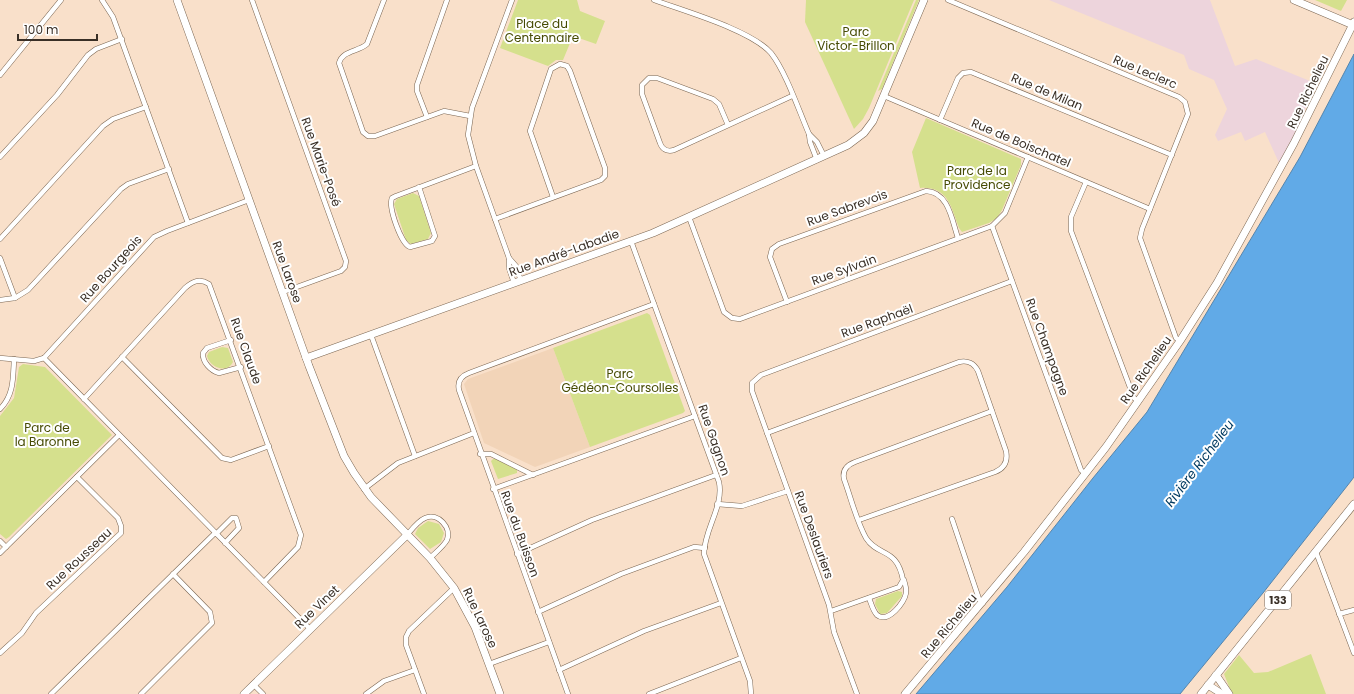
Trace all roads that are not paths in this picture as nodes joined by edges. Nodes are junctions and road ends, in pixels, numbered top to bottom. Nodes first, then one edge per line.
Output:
1 (61, 0) edge
2 (102, 0) edge
3 (177, 0) edge
4 (252, 0) edge
5 (384, 0) edge
6 (447, 0) edge
7 (512, 0) edge
8 (654, 0) edge
9 (924, 0) edge
10 (948, 0) edge
11 (1294, 0) edge
12 (1354, 24) edge
13 (122, 40) junction
14 (0, 75) edge
15 (792, 96) junction
16 (884, 96) junction
17 (146, 107) junction
18 (470, 116) junction
19 (427, 117) junction
20 (940, 120) junction
21 (728, 125) junction
22 (809, 134) junction
23 (1172, 155) junction
24 (0, 157) edge
25 (1028, 157) junction
26 (821, 158) junction
27 (476, 166) junction
28 (169, 169) junction
29 (1086, 182) junction
30 (419, 188) junction
31 (553, 197) junction
32 (249, 200) junction
33 (1150, 208) junction
34 (689, 217) junction
35 (495, 219) junction
36 (188, 223) junction
37 (992, 226) junction
38 (958, 238) junction
39 (0, 239) edge
40 (631, 241) junction
41 (0, 258) edge
42 (518, 282) junction
43 (1012, 282) junction
44 (283, 292) junction
45 (15, 298) junction
46 (0, 300) edge
47 (787, 302) junction
48 (654, 304) junction
49 (371, 335) junction
50 (231, 340) junction
51 (1180, 341) junction
52 (122, 357) junction
53 (0, 358) edge
54 (44, 358) junction
55 (306, 358) junction
56 (14, 359) junction
57 (241, 367) junction
58 (752, 382) joint
59 (84, 399) junction
60 (1138, 401) junction
61 (0, 409) edge
62 (992, 412) junction
63 (695, 416) junction
64 (474, 433) junction
65 (767, 433) junction
66 (120, 435) junction
67 (269, 446) junction
68 (480, 454) junction
69 (415, 456) junction
70 (533, 474) junction
71 (1085, 474) junction
72 (716, 475) junction
73 (78, 477) junction
74 (364, 489) junction
75 (493, 489) junction
76 (788, 491) junction
77 (718, 504) junction
78 (1354, 504) edge
79 (952, 519) dead end
80 (859, 520) junction
81 (215, 533) junction
82 (406, 535) junction
83 (0, 541) edge
84 (225, 543) junction
85 (6, 547) junction
86 (704, 548) junction
87 (1316, 552) junction
88 (0, 553) edge
89 (517, 554) junction
90 (430, 558) junction
91 (173, 574) junction
92 (903, 578) junction
93 (264, 582) junction
94 (454, 588) junction
95 (869, 598) junction
96 (721, 603) junction
97 (983, 603) junction
98 (1354, 610) edge
99 (831, 611) junction
100 (538, 612) junction
101 (1339, 614) junction
102 (310, 629) junction
103 (549, 642) junction
104 (0, 653) edge
105 (1354, 653) edge
106 (741, 658) junction
107 (489, 664) junction
108 (415, 670) junction
109 (559, 670) junction
110 (1216, 675) junction
111 (254, 684) junction
112 (1208, 685) junction
113 (50, 694) edge
114 (141, 694) edge
115 (244, 694) edge
116 (263, 694) edge
117 (366, 694) edge
118 (424, 694) edge
119 (500, 694) edge
120 (568, 694) edge
121 (649, 694) edge
122 (751, 694) edge
123 (857, 694) edge
124 (905, 694) edge
125 (1201, 694) edge
126 (1222, 694) edge
127 (1229, 694) edge

1 - 14 street
2 - 13 street
3 - 32 street, Rue Larose
4 - 44 street, Rue Marie-Posé
5 - 19 street
6 - 19 street
7 - 18 street
8 - 15 street
9 - 16 street, Rue André-Labadie
10 - 23 street, Rue Leclerc
11 - 12 street
12 - 51 street, Rue Richelieu
13 - 17 street
13 - 24 street
15 - 21 street
15 - 22 street
16 - 20 street, Rue de Boischatel
16 - 26 street, Rue André-Labadie
17 - 28 street
17 - 39 street
18 - 19 street
18 - 27 street
20 - 23 street, Rue de Milan
20 - 25 street, Rue de Boischatel
21 - 21 street
22 - 26 street
22 - 26 street
23 - 33 street, Rue Leclerc
25 - 29 street, Rue de Boischatel
25 - 37 street, Rue Sylvain
26 - 34 street, Rue André-Labadie
27 - 30 street
27 - 35 street
28 - 36 street
28 - 45 street
29 - 33 street, Rue de Boischatel
29 - 60 street
30 - 30 street
31 - 31 street
31 - 35 street
32 - 36 street, Rue Bourgeois
32 - 44 street, Rue Larose
33 - 51 street, Rue Leclerc
34 - 40 street, Rue André-Labadie
34 - 47 street, Rue Sylvain
35 - 42 street
36 - 54 street, Rue Bourgeois
37 - 38 street, Rue Sylvain
37 - 43 street, Rue Champagne
38 - 47 street, Rue Sylvain
38 - 47 street, Rue Sabrevois
40 - 42 street, Rue André-Labadie
40 - 48 street, Rue Gagnon
41 - 45 street
42 - 49 street, Rue André-Labadie
43 - 58 street, Rue Raphaël
43 - 71 street, Rue Champagne
44 - 55 street, Rue Larose
45 - 46 street
48 - 63 street, Rue Gagnon
48 - 64 street, Rue du Buisson
49 - 55 street, Rue André-Labadie
49 - 69 street
50 - 52 street, Rue Claude
50 - 57 street, Rue Claude
50 - 57 street
51 - 60 street, Rue Richelieu
52 - 59 street, Rue Claude
52 - 67 street
53 - 56 street
54 - 56 street
54 - 59 street
55 - 74 street, Rue Larose
56 - 61 street
57 - 67 street, Rue Claude
58 - 65 street, Rue Deslauriers
59 - 66 street
60 - 71 street, Rue Richelieu
62 - 65 street
62 - 80 street
62 - 80 street
63 - 70 street
63 - 72 street, Rue Gagnon
64 - 68 street, Rue du Buisson
64 - 69 street
65 - 76 street, Rue Deslauriers
66 - 73 street
66 - 81 street
67 - 93 street, Rue Claude
68 - 70 street
68 - 75 street, Rue du Buisson
69 - 74 street
70 - 75 street
71 - 97 street, Rue Richelieu
72 - 77 street, Rue Gagnon
72 - 89 street
73 - 85 street
73 - 104 street, Rue Rousseau
74 - 82 street, Rue Larose
75 - 89 street, Rue du Buisson
76 - 77 street
76 - 99 street, Rue Deslauriers
77 - 86 street, Rue Gagnon
78 - 87 street, 133
79 - 97 street
80 - 92 street
81 - 84 street
81 - 84 street
81 - 91 street
82 - 90 street, Rue Larose
82 - 90 street
82 - 102 street, Rue Vinet
83 - 85 street
84 - 93 street
85 - 88 street
86 - 96 street
86 - 100 street
87 - 101 street
87 - 110 street, 133
89 - 100 street, Rue du Buisson
90 - 94 street, Rue Larose
91 - 113 street
91 - 114 street
92 - 95 street
92 - 95 street
93 - 102 street
94 - 107 street, Rue Larose
94 - 108 street
95 - 99 street
96 - 106 street
96 - 109 street
97 - 124 street, Rue Richelieu
98 - 101 street
99 - 123 street, Rue Deslauriers
100 - 103 street, Rue du Buisson
101 - 105 street
102 - 111 street, Rue Vinet
103 - 107 street
103 - 109 street, Rue du Buisson
106 - 121 street
106 - 122 street
107 - 119 street, Rue Larose
108 - 117 street
108 - 118 street
109 - 120 street, Rue du Buisson
110 - 112 street, 133
110 - 127 street
111 - 115 street, Rue Vinet
111 - 116 street
112 - 125 street, 133
112 - 126 street

